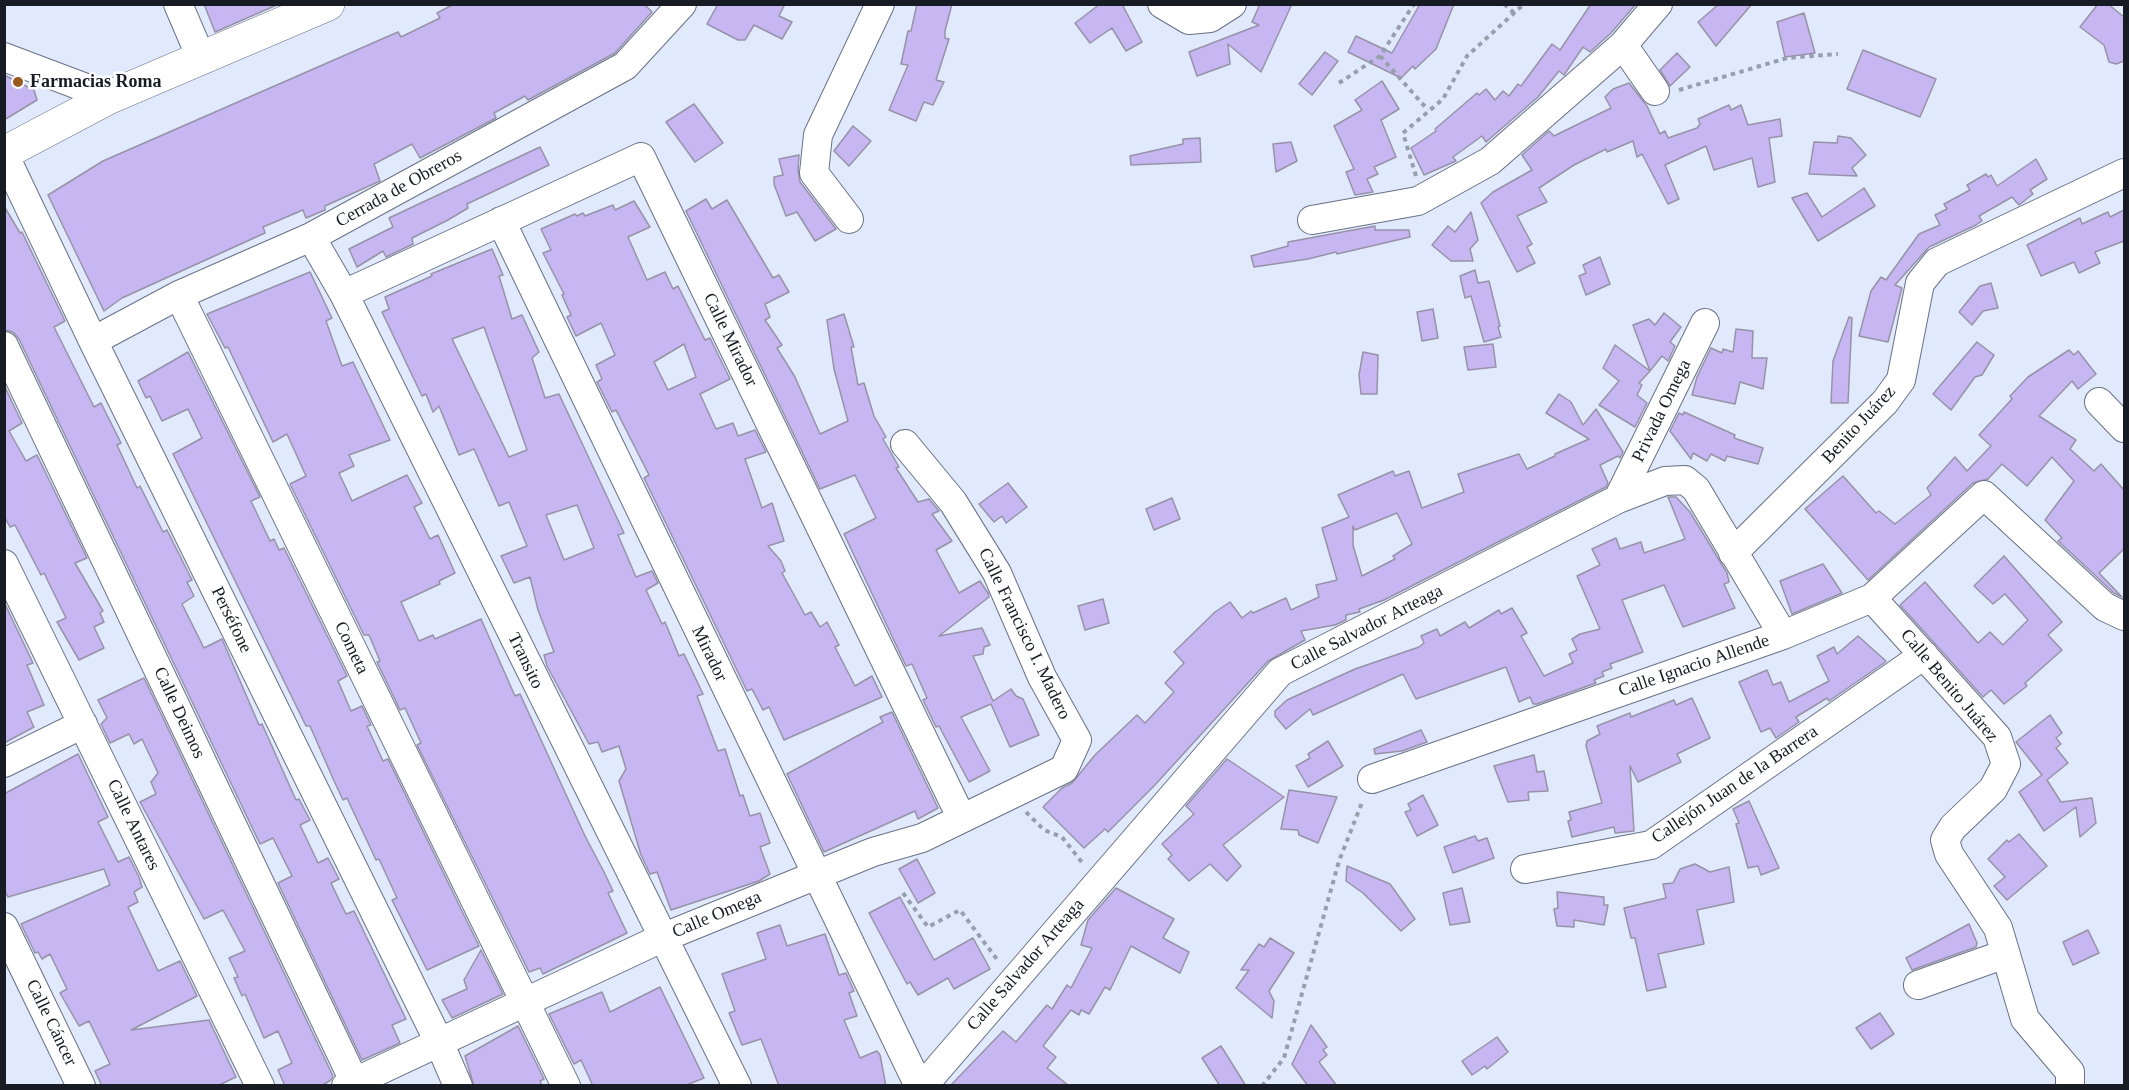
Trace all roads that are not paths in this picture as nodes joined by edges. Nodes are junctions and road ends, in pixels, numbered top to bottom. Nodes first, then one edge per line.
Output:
1 (178, 4) edge
2 (328, 4) edge
3 (682, 4) edge
4 (880, 4) edge
5 (1162, 4) edge
6 (1232, 4) edge
7 (1658, 4) edge
8 (1623, 45) junction
9 (4, 57) edge
10 (202, 60) junction
11 (1655, 91) road end
12 (110, 97) junction
13 (4, 153) edge
14 (2124, 173) edge
15 (849, 219) dead end
16 (501, 220) junction
17 (1312, 220) dead end
18 (311, 237) junction
19 (344, 294) junction
20 (179, 295) junction
21 (1705, 323) dead end
22 (93, 341) junction
23 (4, 346) edge
24 (2099, 402) dead end
25 (2124, 428) edge
26 (905, 444) dead end
27 (1618, 499) junction
28 (1733, 553) junction
29 (4, 564) edge
30 (1872, 598) junction
31 (2124, 616) edge
32 (1783, 635) junction
33 (1924, 655) junction
34 (83, 724) junction
35 (1077, 740) joint
36 (4, 763) edge
37 (1372, 779) road end
38 (961, 817) junction
39 (1525, 869) dead end
40 (815, 875) junction
41 (4, 927) edge
42 (662, 938) junction
43 (2005, 954) junction
44 (1918, 985) dead end
45 (523, 1002) junction
46 (440, 1042) junction
47 (350, 1083) edge
48 (81, 1086) edge
49 (260, 1086) edge
50 (458, 1086) edge
51 (566, 1086) edge
52 (737, 1086) edge
53 (921, 1086) edge
54 (2070, 1086) edge

1 - 10 street
2 - 10 main road
3 - 18 street, Cerrada de Obreros
4 - 15 street
5 - 6 street
7 - 8 street
8 - 11 street
8 - 17 street
9 - 12 street
10 - 12 main road
12 - 13 main road
13 - 22 street, Perséfone
14 - 28 street, Benito Juárez
16 - 19 street, Calle Mirador
16 - 38 street, Calle Mirador
16 - 40 street, Mirador
18 - 19 street, Transito
18 - 20 street, Cerrada de Obreros
19 - 42 street, Transito
20 - 22 street, Cerrada de Obreros
20 - 45 street, Cometa
21 - 27 street, Privada Omega
22 - 46 street, Perséfone
23 - 47 street, Calle Deimos
24 - 25 street
26 - 35 street, Calle Francisco I. Madero
27 - 28 street, Calle Salvador Arteaga
27 - 53 street, Calle Salvador Arteaga
28 - 32 street, Calle Salvador Arteaga
29 - 34 street, Calle Antares
30 - 31 street, Calle Ignacio Allende
30 - 32 street, Calle Ignacio Allende
30 - 33 street, Calle Benito Juárez
32 - 37 street, Calle Ignacio Allende
33 - 39 street, Callejón Juan de la Barrera
33 - 43 street, Calle Benito Juárez
34 - 36 street
34 - 49 street, Calle Antares
35 - 38 street, Calle Omega
38 - 40 street, Calle Omega
40 - 42 street, Calle Omega
40 - 53 street, Mirador
41 - 48 street, Calle Cáncer
42 - 45 street, Calle Omega
42 - 52 street, Transito
43 - 44 street
43 - 54 street, Calle Benito Juárez
45 - 46 street, Calle Omega
45 - 51 street, Cometa
46 - 47 street, Calle Omega
46 - 50 street, Perséfone

